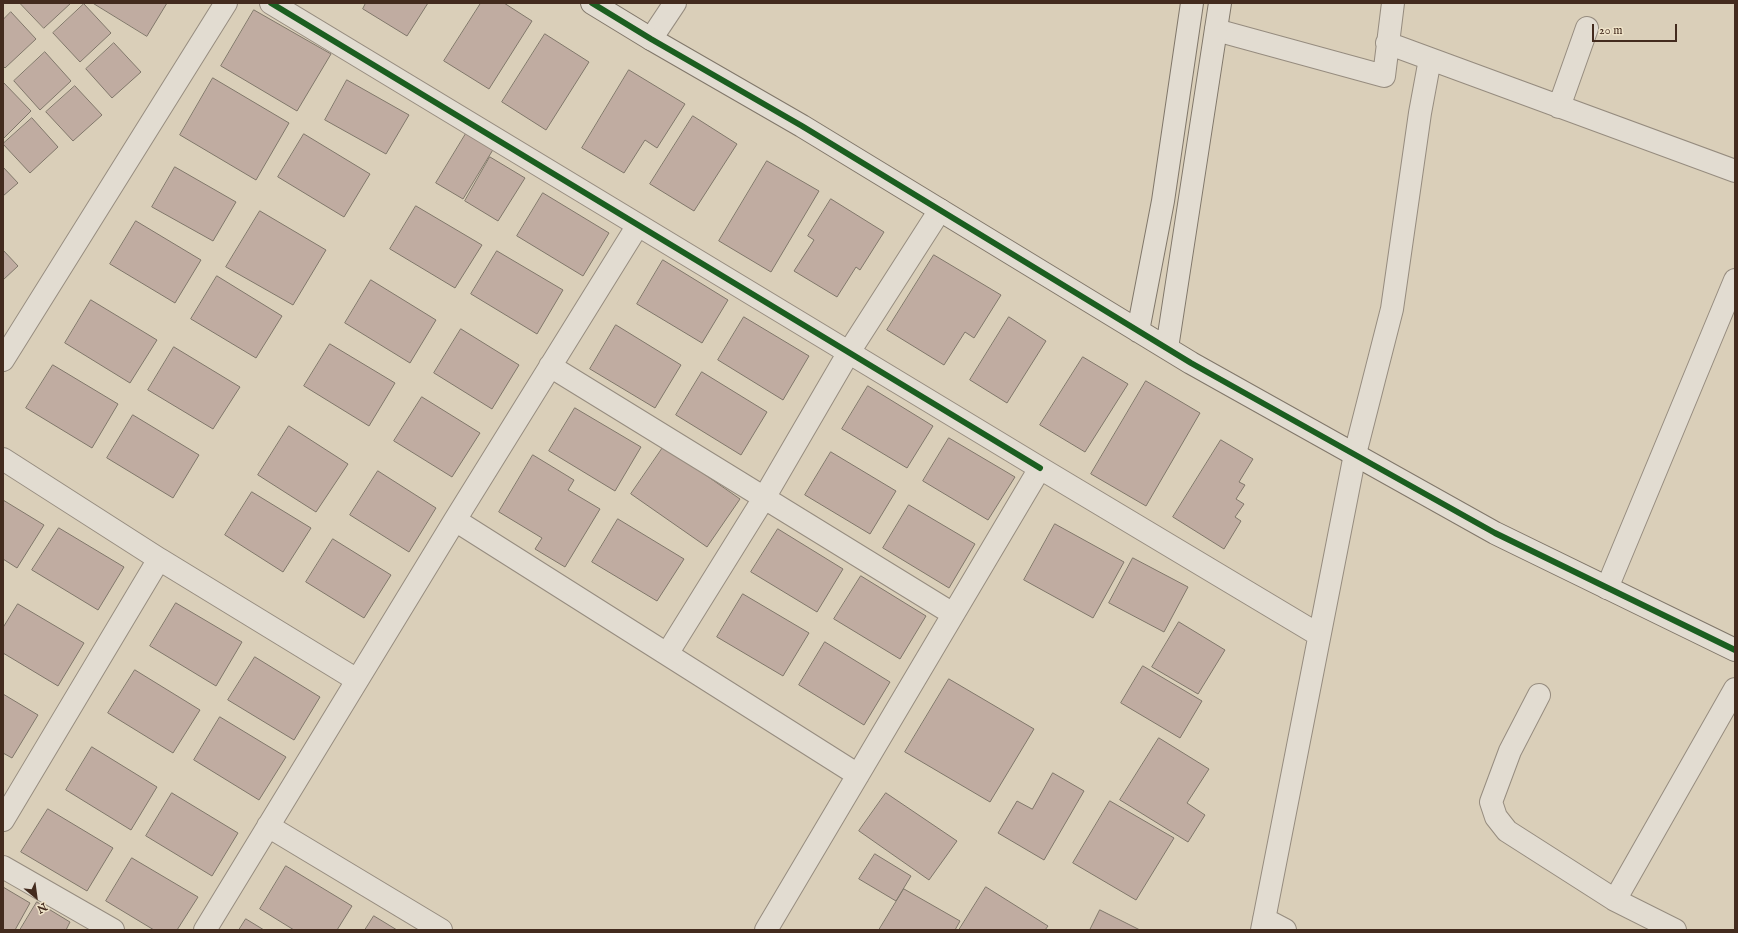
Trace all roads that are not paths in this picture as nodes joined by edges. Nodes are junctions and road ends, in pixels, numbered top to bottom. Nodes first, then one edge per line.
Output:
1 (226, 3) edge
2 (271, 3) edge
3 (592, 3) edge
4 (675, 3) edge
5 (1192, 3) edge
6 (1220, 3) edge
7 (1393, 3) edge
8 (1587, 28) dead end
9 (1216, 30) junction
10 (651, 39) junction
11 (1387, 43) junction
12 (1430, 59) junction
13 (1558, 107) junction
14 (1735, 171) edge
15 (940, 210) junction
16 (638, 225) junction
17 (1735, 280) edge
18 (1138, 331) junction
19 (1167, 348) junction
20 (849, 352) junction
21 (3, 360) edge
22 (550, 366) junction
23 (1355, 454) junction
24 (3, 459) edge
25 (1040, 468) junction
26 (764, 498) junction
27 (455, 520) junction
28 (159, 560) junction
29 (1607, 588) junction
30 (953, 614) junction
31 (1319, 635) junction
32 (1735, 650) edge
33 (667, 654) junction
34 (357, 680) junction
35 (1735, 689) edge
36 (1539, 695) dead end
37 (858, 775) junction
38 (3, 820) edge
39 (268, 826) junction
40 (3, 868) edge
41 (1615, 900) junction
42 (1263, 925) edge
43 (113, 930) edge
44 (205, 930) edge
45 (440, 930) edge
46 (766, 930) edge
47 (1285, 930) edge
48 (1675, 930) edge

1 - 21 street
2 - 16 street
3 - 10 street
4 - 10 street
5 - 18 street
6 - 9 street
7 - 11 street
8 - 13 street
9 - 11 street
9 - 19 street
10 - 15 street
11 - 12 street
12 - 13 street
12 - 23 street
13 - 14 street
15 - 18 street
15 - 20 street
16 - 20 street
16 - 22 street
17 - 29 street
18 - 19 street
19 - 23 street
20 - 25 street
20 - 26 street
22 - 26 street
22 - 27 street
23 - 29 street
23 - 31 street
24 - 28 street
25 - 30 street
25 - 31 street
26 - 30 street
26 - 33 street
27 - 33 street
27 - 34 street
28 - 34 street
28 - 38 street
29 - 32 street
30 - 37 street
31 - 42 street
33 - 37 street
34 - 39 street
35 - 41 street
36 - 41 street
37 - 46 street
39 - 44 street
39 - 45 street
40 - 43 street
41 - 48 street
42 - 47 street

